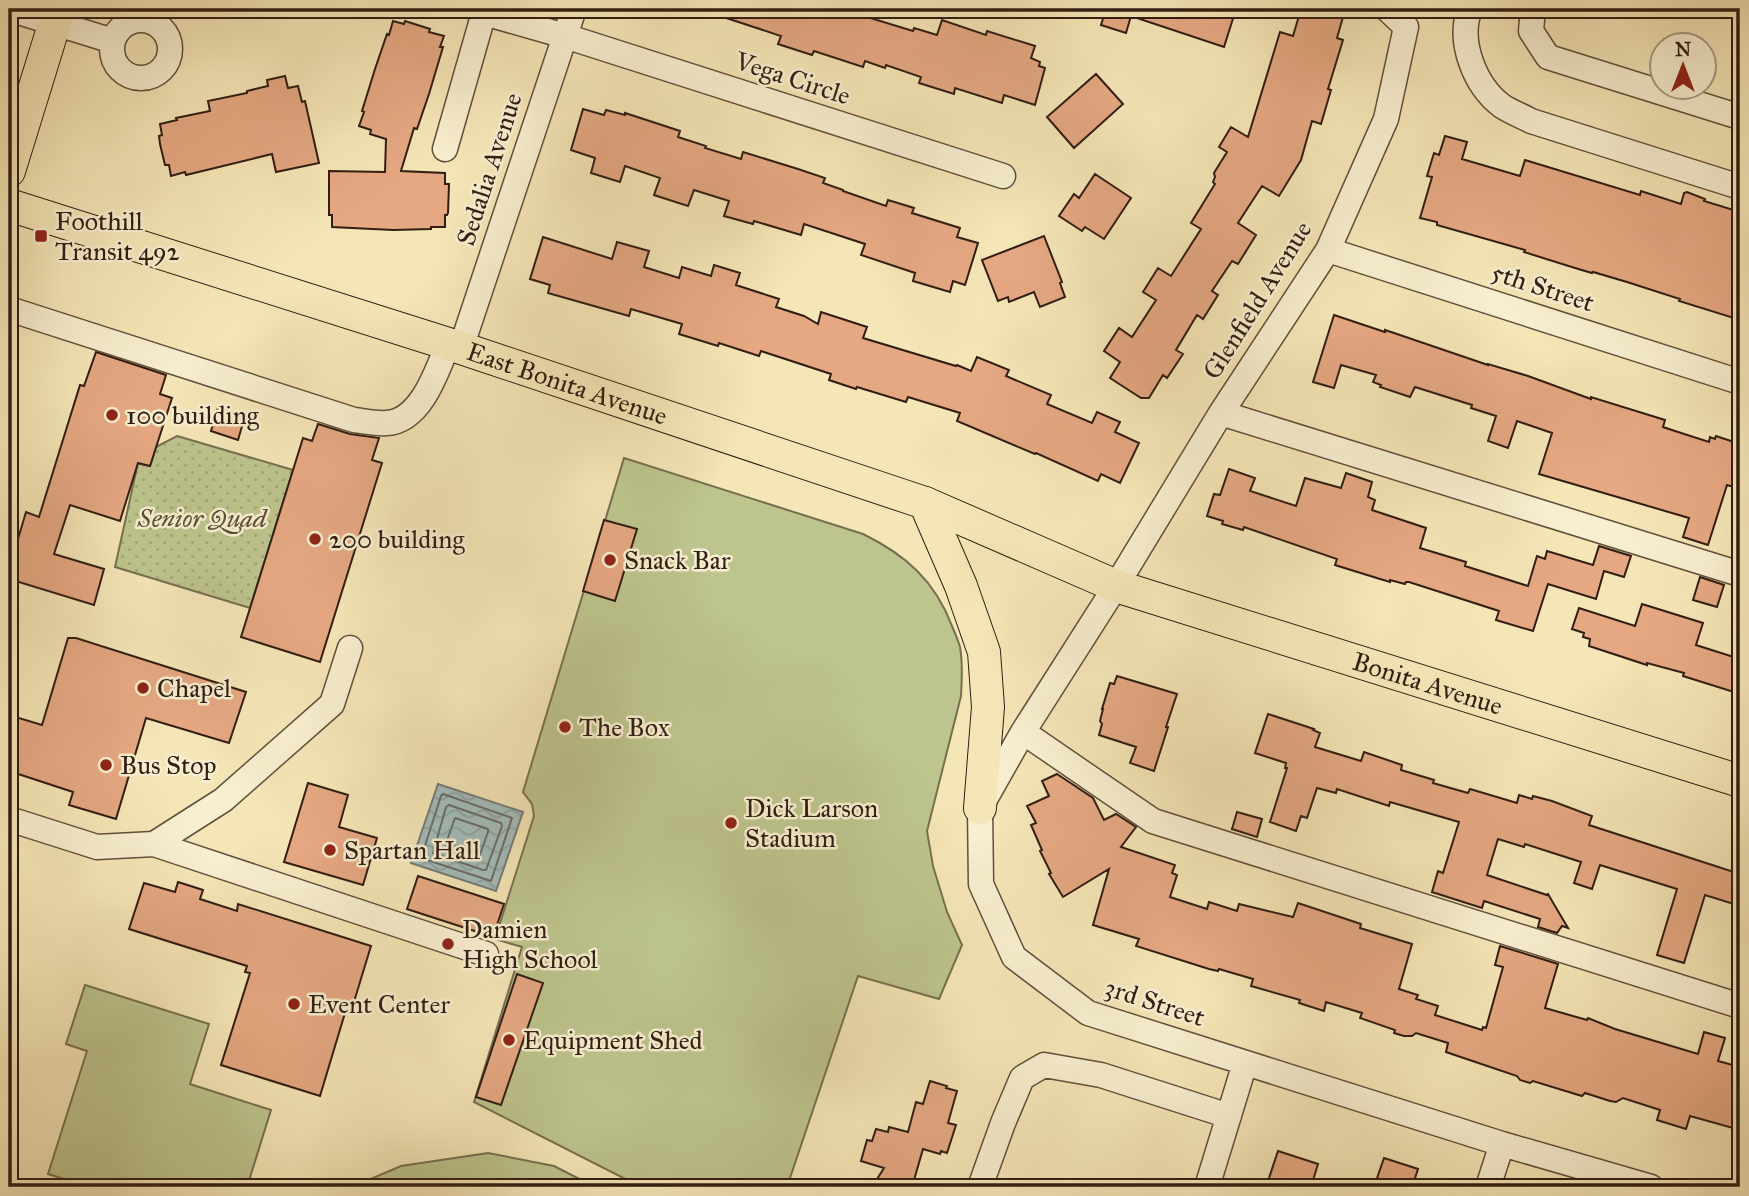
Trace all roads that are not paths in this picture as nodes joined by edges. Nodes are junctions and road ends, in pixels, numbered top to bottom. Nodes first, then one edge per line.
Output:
1 (9, 9) edge
2 (574, 9) edge
3 (1387, 9) edge
4 (1470, 9) edge
5 (1533, 9) edge
6 (485, 11) edge
7 (56, 16) edge
8 (565, 36) junction
9 (113, 41) dead end
10 (1740, 117) edge
11 (445, 149) dead end
12 (9, 171) edge
13 (1003, 176) dead end
14 (1740, 187) edge
15 (9, 205) edge
16 (1328, 250) junction
17 (9, 309) edge
18 (455, 346) junction
19 (1740, 382) edge
20 (1221, 413) junction
21 (925, 503) junction
22 (1740, 575) edge
23 (1116, 586) junction
24 (350, 649) dead end
25 (1023, 732) junction
26 (1740, 781) edge
27 (980, 808) junction
28 (9, 819) edge
29 (155, 844) junction
30 (486, 954) dead end
31 (1740, 1006) edge
32 (1245, 1063) junction
33 (1229, 1116) junction
34 (1502, 1144) junction
35 (980, 1187) edge
36 (1207, 1187) edge
37 (1488, 1187) edge
38 (1651, 1187) edge

1 - 7 street
2 - 8 street, Sedalia Avenue
3 - 16 street, Glenfield Avenue
4 - 14 street
5 - 10 street
6 - 8 street, Vega Circle
6 - 11 street
7 - 9 street
7 - 12 main road
8 - 13 street, Vega Circle
8 - 18 street, Sedalia Avenue
15 - 18 main road, East Bonita Avenue
16 - 19 street, 5th Street
16 - 20 street, Glenfield Avenue
17 - 18 street, Sedalia Avenue
18 - 21 main road, East Bonita Avenue
20 - 22 street
20 - 23 street, Glenfield Avenue
21 - 23 main road, East Bonita Avenue
21 - 27 main road
23 - 25 street
23 - 26 main road, Bonita Avenue
24 - 29 street
25 - 27 street
25 - 31 street
27 - 32 street, 3rd Street
28 - 29 street
29 - 30 street
32 - 33 street
32 - 34 street, 3rd Street
33 - 35 street
33 - 36 street
34 - 37 street
34 - 38 street, 3rd Street

